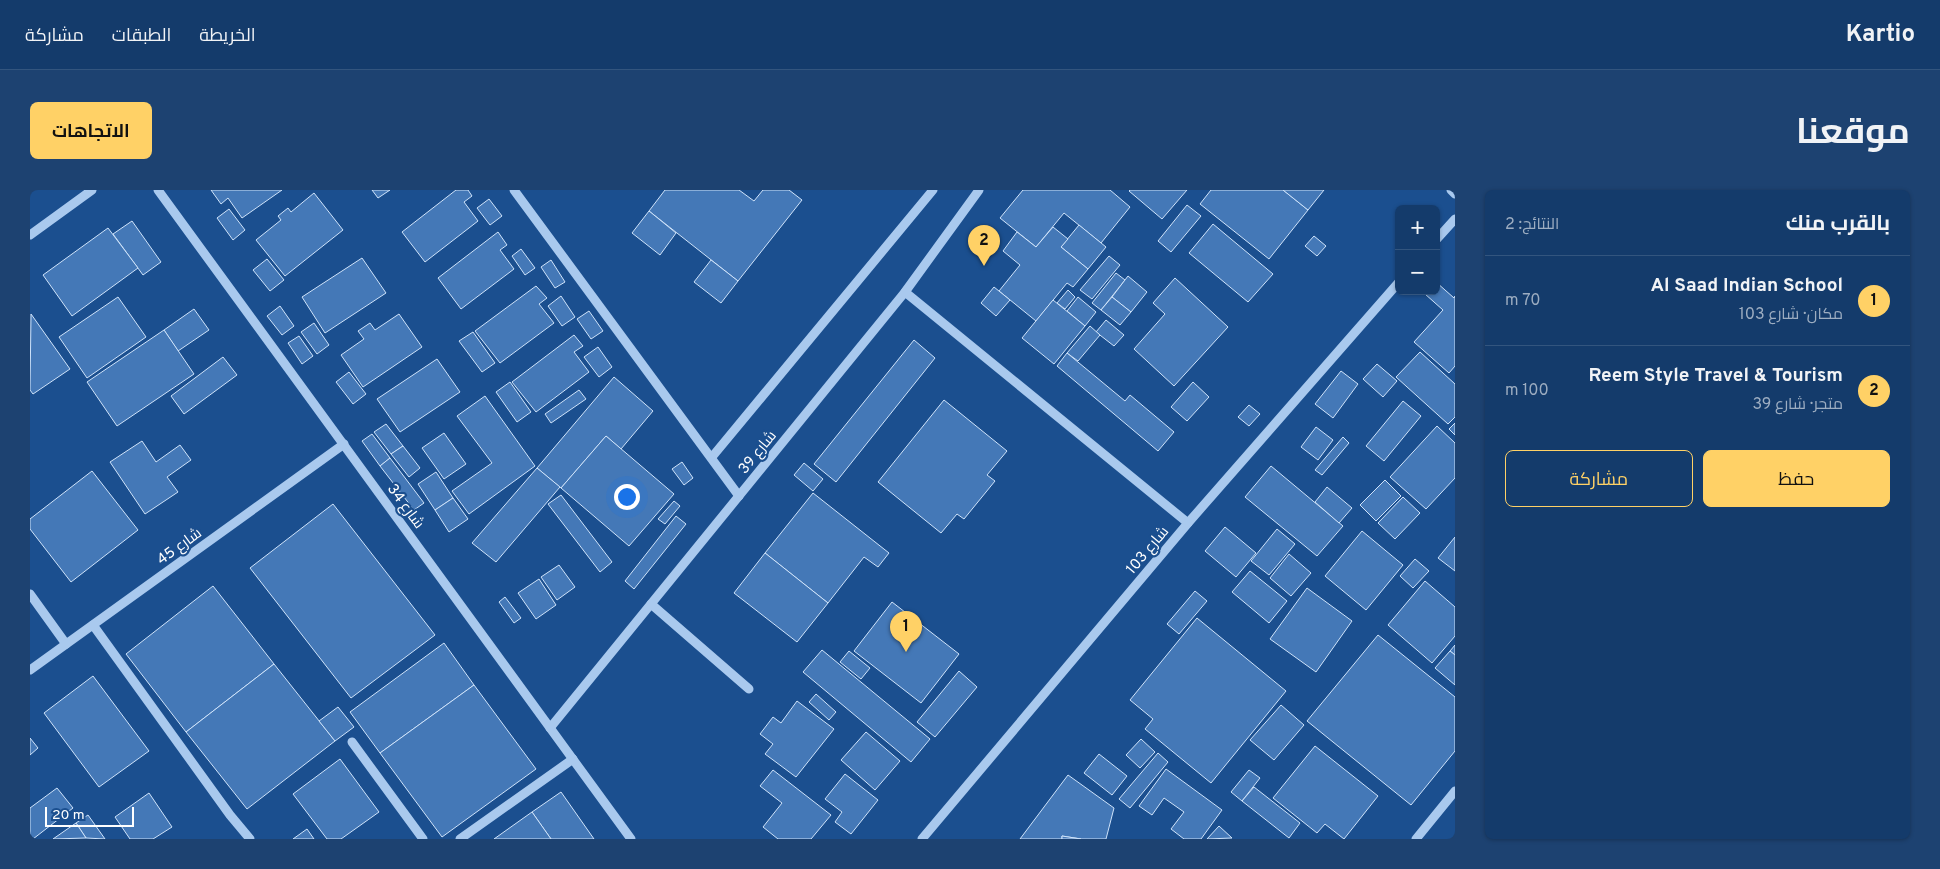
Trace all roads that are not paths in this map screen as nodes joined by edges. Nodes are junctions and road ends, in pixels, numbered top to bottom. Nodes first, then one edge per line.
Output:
1 (92, 190) edge
2 (158, 190) edge
3 (514, 190) edge
4 (933, 190) edge
5 (979, 190) edge
6 (1451, 190) edge
7 (1455, 194) edge
8 (1455, 219) edge
9 (30, 234) edge
10 (1440, 236) edge
11 (1395, 287) edge
12 (905, 292) junction
13 (344, 444) junction
14 (712, 457) junction
15 (739, 496) junction
16 (1188, 523) junction
17 (30, 594) edge
18 (651, 604) junction
19 (93, 625) junction
20 (66, 644) junction
21 (30, 670) edge
22 (749, 689) dead end
23 (550, 728) junction
24 (352, 742) dead end
25 (572, 759) junction
26 (1455, 791) edge
27 (250, 839) edge
28 (423, 839) edge
29 (460, 839) edge
30 (631, 839) edge
31 (922, 839) edge
32 (1416, 839) edge

1 - 9 street
2 - 13 street, شارع 34
3 - 14 street
4 - 14 street
5 - 12 street, شارع 39
6 - 7 street
8 - 10 street
11 - 16 street, شارع 103
12 - 15 street, شارع 39
12 - 16 street
13 - 19 street, شارع 45
13 - 23 street, شارع 34
14 - 15 street
15 - 18 street, شارع 39
16 - 31 street, شارع 103
17 - 20 street
18 - 22 street
18 - 23 street, شارع 39
19 - 20 street, شارع 45
19 - 27 street
20 - 21 street, شارع 45
23 - 25 street, شارع 34
24 - 28 street
25 - 29 street
25 - 30 street, شارع 34
26 - 32 street

